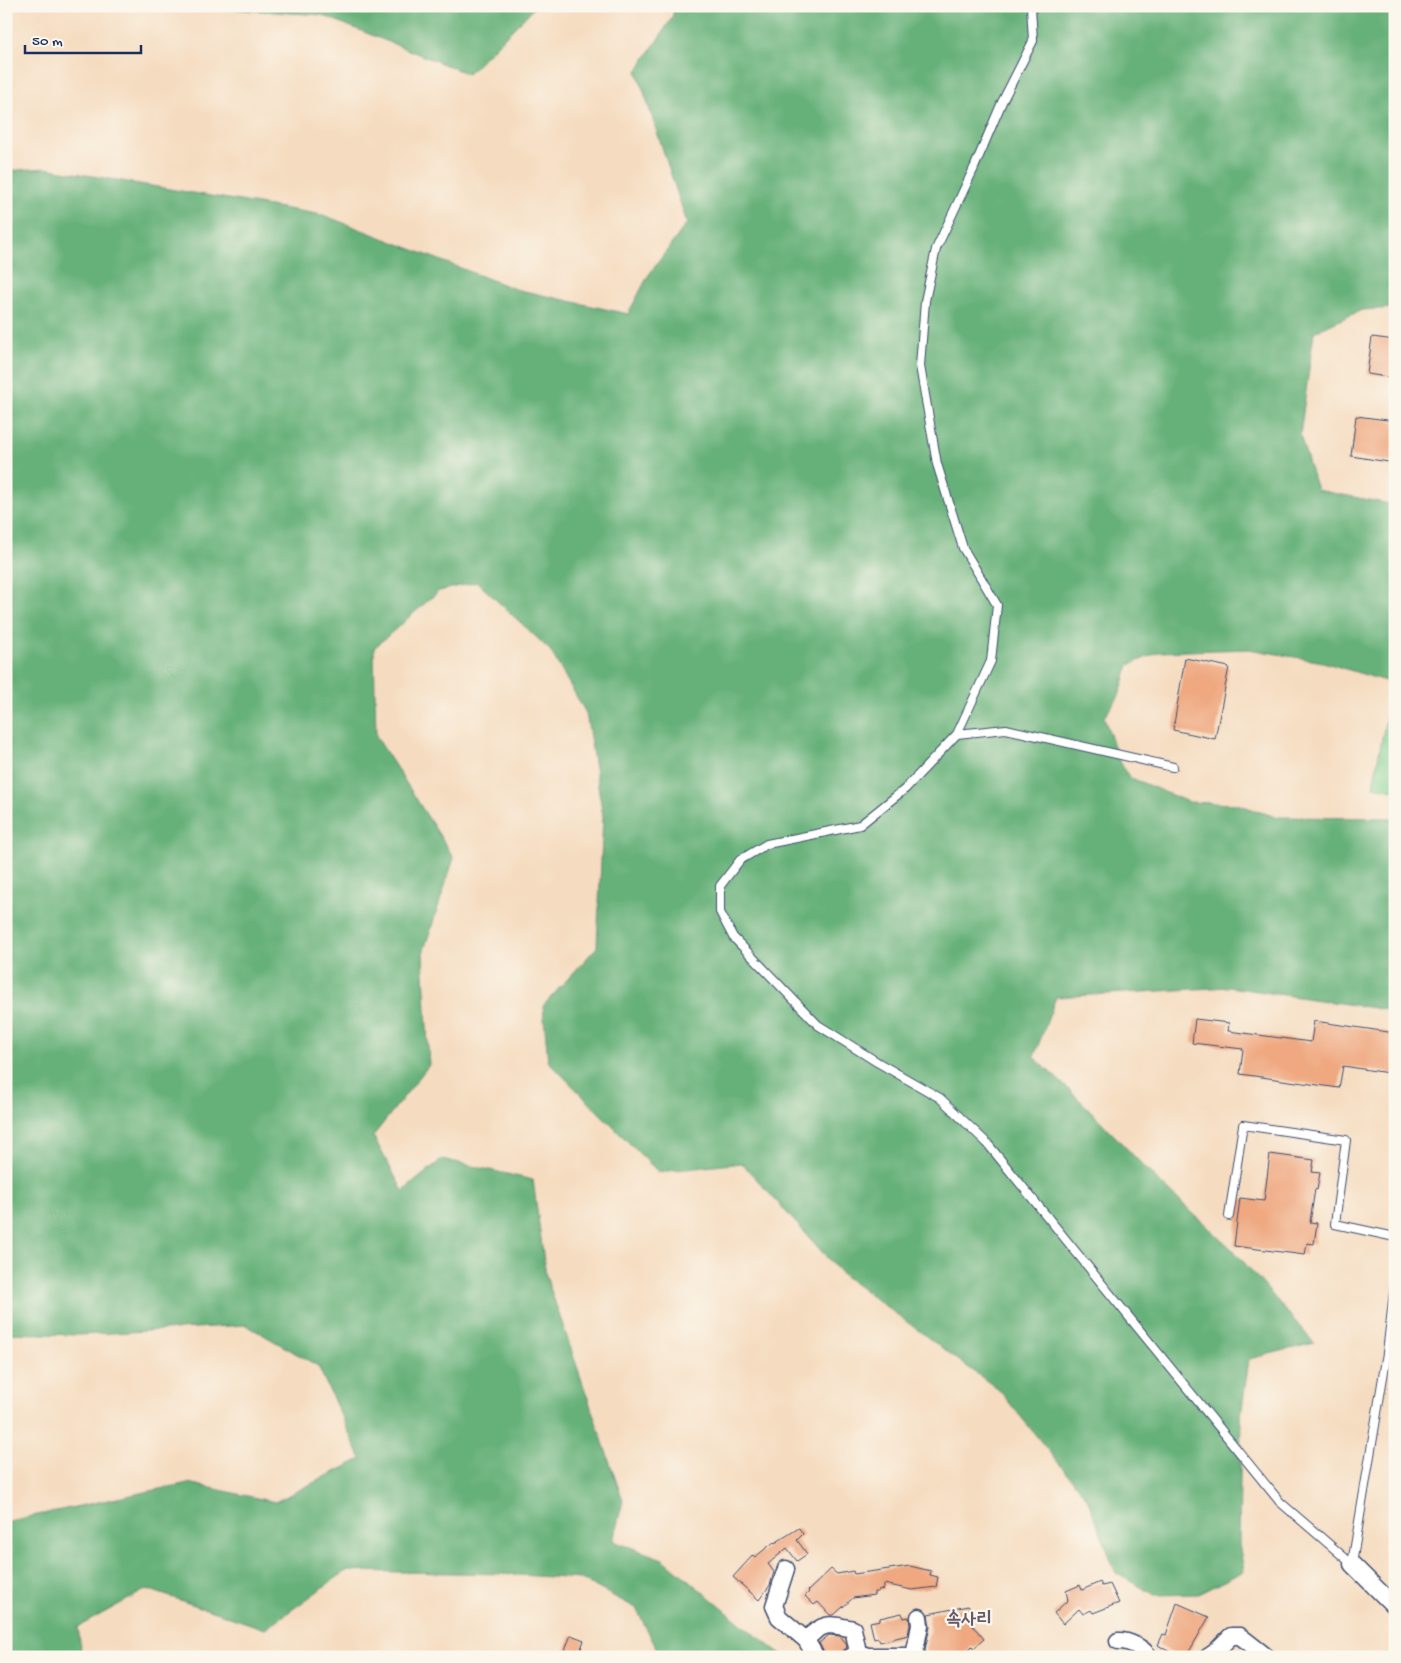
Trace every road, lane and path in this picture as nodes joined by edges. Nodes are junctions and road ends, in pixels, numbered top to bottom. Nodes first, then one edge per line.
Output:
1 (1031, 6) edge
2 (957, 734) junction
3 (1173, 767) dead end
4 (1230, 1216) dead end
5 (1395, 1237) edge
6 (1395, 1283) edge
7 (1391, 1353) edge
8 (1352, 1564) junction
9 (786, 1569) dead end
10 (1395, 1607) edge
11 (919, 1617) dead end
12 (806, 1640) junction
13 (1118, 1641) dead end
14 (854, 1654) edge
15 (914, 1656) edge
16 (816, 1657) edge
17 (1149, 1657) edge
18 (1208, 1657) edge
19 (1267, 1657) edge

1 - 2 lane
2 - 3 lane
2 - 8 lane
4 - 5 lane
6 - 7 lane
7 - 8 lane
8 - 10 street
9 - 12 street
11 - 15 street
12 - 14 street
12 - 16 street
13 - 17 street
14 - 15 street
18 - 19 street

